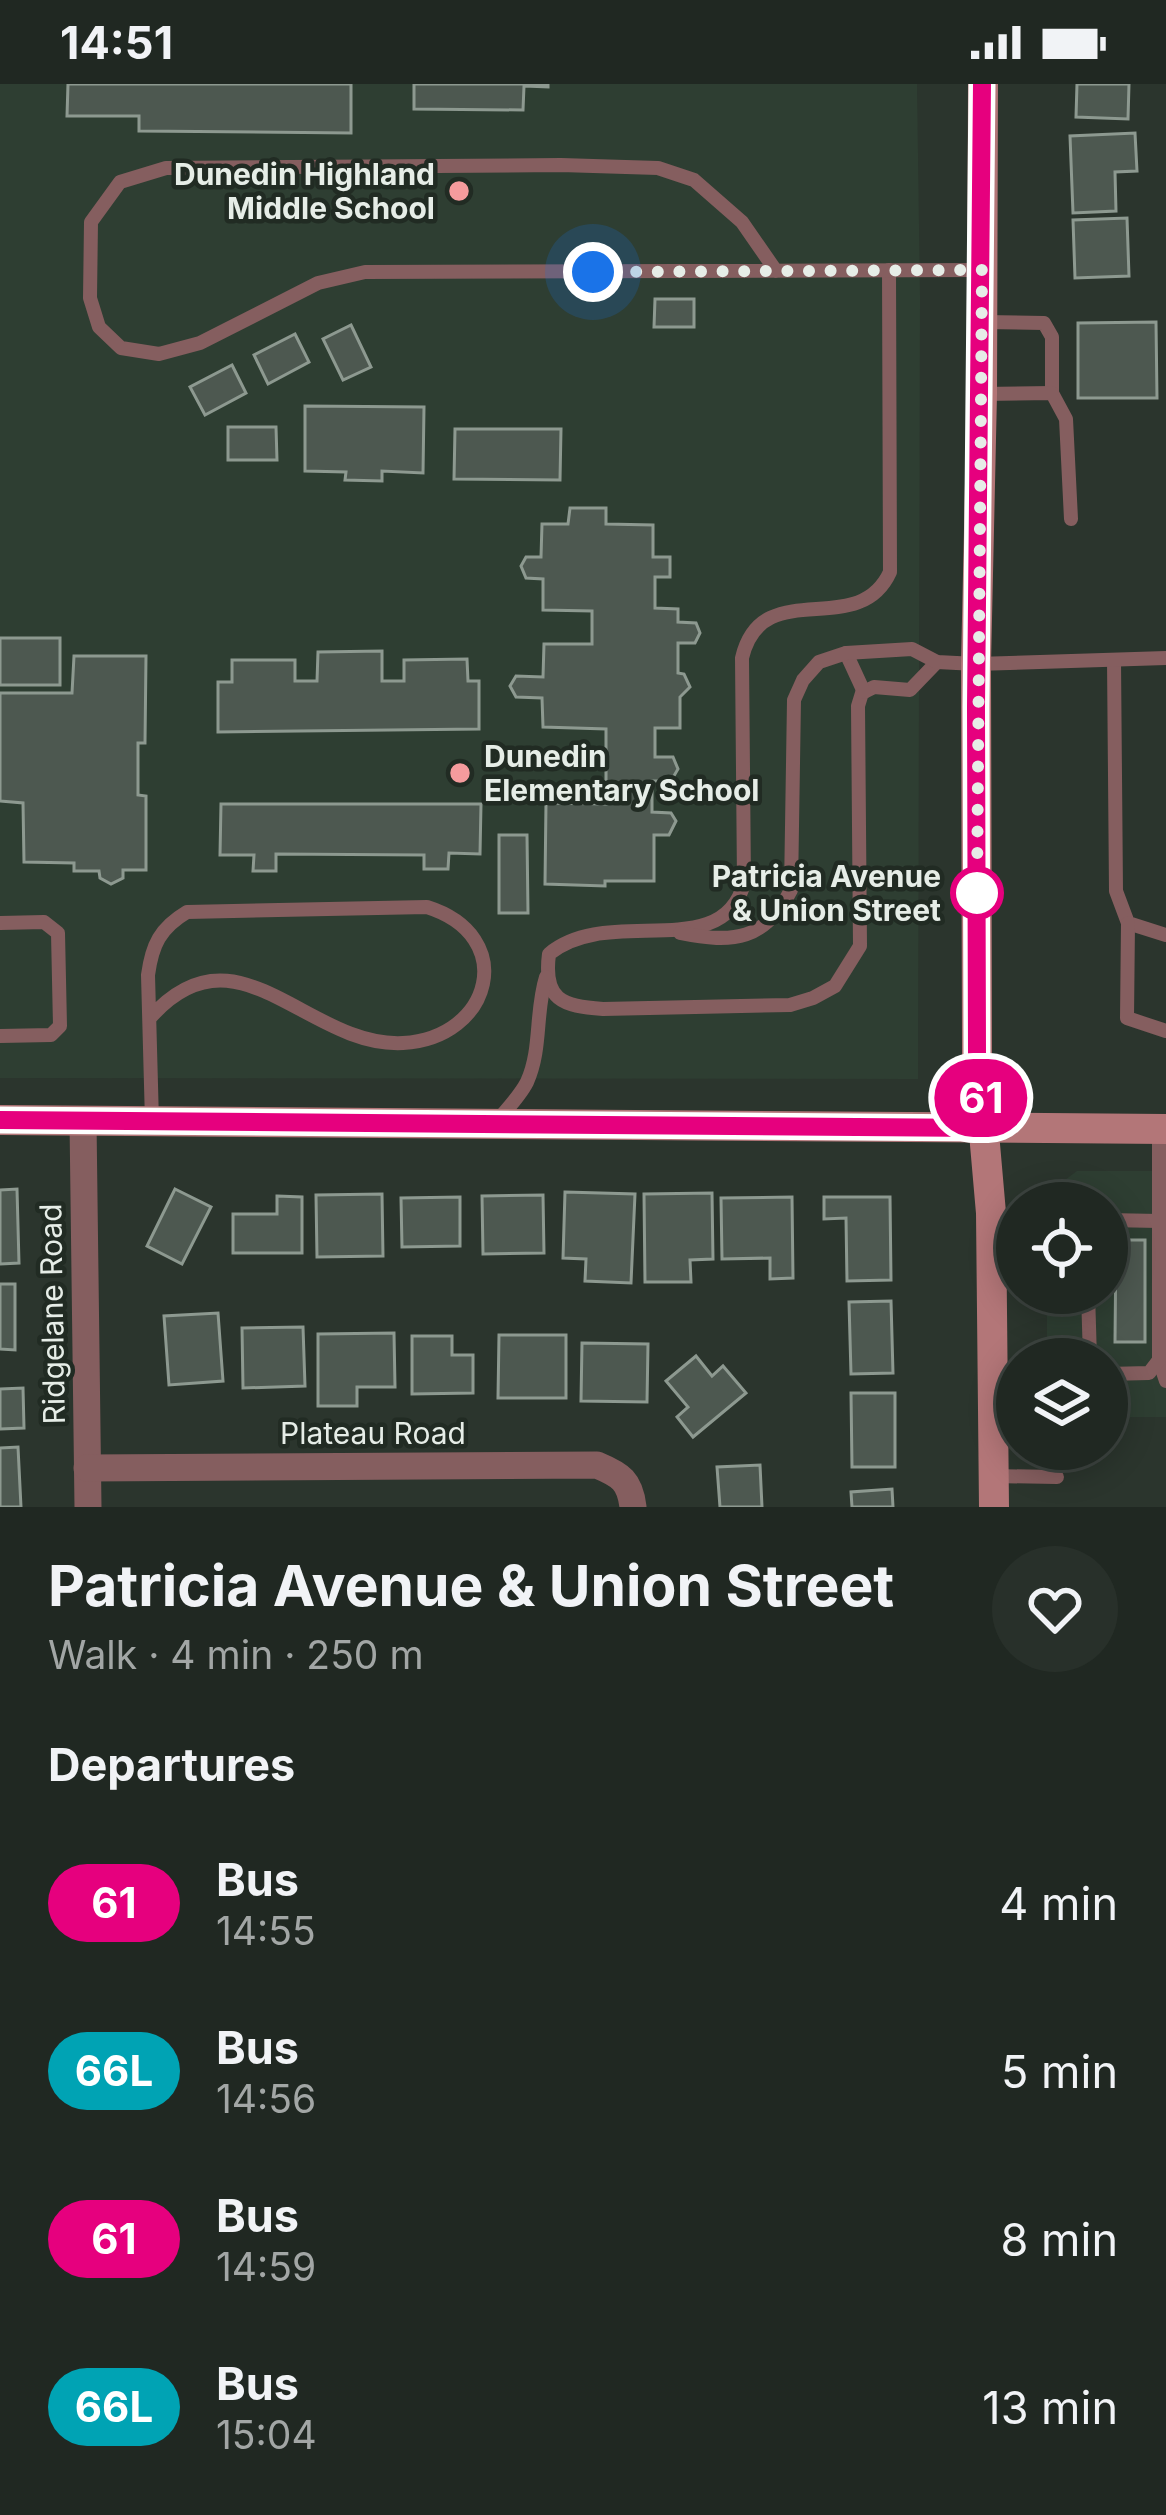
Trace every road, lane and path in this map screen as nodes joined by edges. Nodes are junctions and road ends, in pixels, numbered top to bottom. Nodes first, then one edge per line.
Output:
1 (982, 84) edge
2 (890, 270) junction
3 (982, 270) junction
4 (776, 271) junction
5 (982, 322) junction
6 (1052, 393) junction
7 (982, 394) junction
8 (1071, 519) dead end
9 (846, 653) junction
10 (1166, 658) edge
11 (1114, 660) junction
12 (937, 662) junction
13 (976, 664) junction
14 (863, 692) junction
15 (0, 923) edge
16 (1128, 923) junction
17 (670, 931) junction
18 (1166, 935) edge
19 (546, 977) junction
20 (150, 1018) junction
21 (1166, 1031) edge
22 (0, 1036) edge
23 (0, 1120) edge
24 (83, 1121) junction
25 (152, 1121) junction
26 (494, 1124) junction
27 (983, 1128) junction
28 (1163, 1129) edge
29 (1128, 1220) edge
30 (1159, 1221) junction
31 (1002, 1338) edge
32 (1159, 1360) junction
33 (1128, 1374) edge
34 (1166, 1381) edge
35 (87, 1468) junction
36 (1057, 1477) dead end
37 (993, 1492) edge
38 (88, 1507) edge
39 (633, 1507) edge

1 - 3 street
2 - 3 lane
2 - 4 lane
2 - 17 lane
3 - 5 street
4 - 4 lane
5 - 6 lane
5 - 7 street
6 - 7 lane
6 - 8 lane
7 - 13 street
9 - 12 lane
9 - 14 lane
9 - 17 lane
10 - 11 lane
11 - 13 lane
11 - 16 lane
12 - 13 lane
12 - 14 lane
13 - 27 street
14 - 19 lane
15 - 22 lane
16 - 18 lane
16 - 21 lane
17 - 19 lane
19 - 26 lane
20 - 20 lane
20 - 25 lane
23 - 24 street
24 - 25 street
24 - 35 street, Ridgelane Road
25 - 26 street
26 - 27 street
27 - 28 street
27 - 31 street
28 - 30 lane
29 - 30 lane
30 - 32 lane
32 - 33 lane
32 - 34 lane
35 - 38 street, Ridgelane Road
35 - 39 street, Plateau Road
36 - 37 lane

